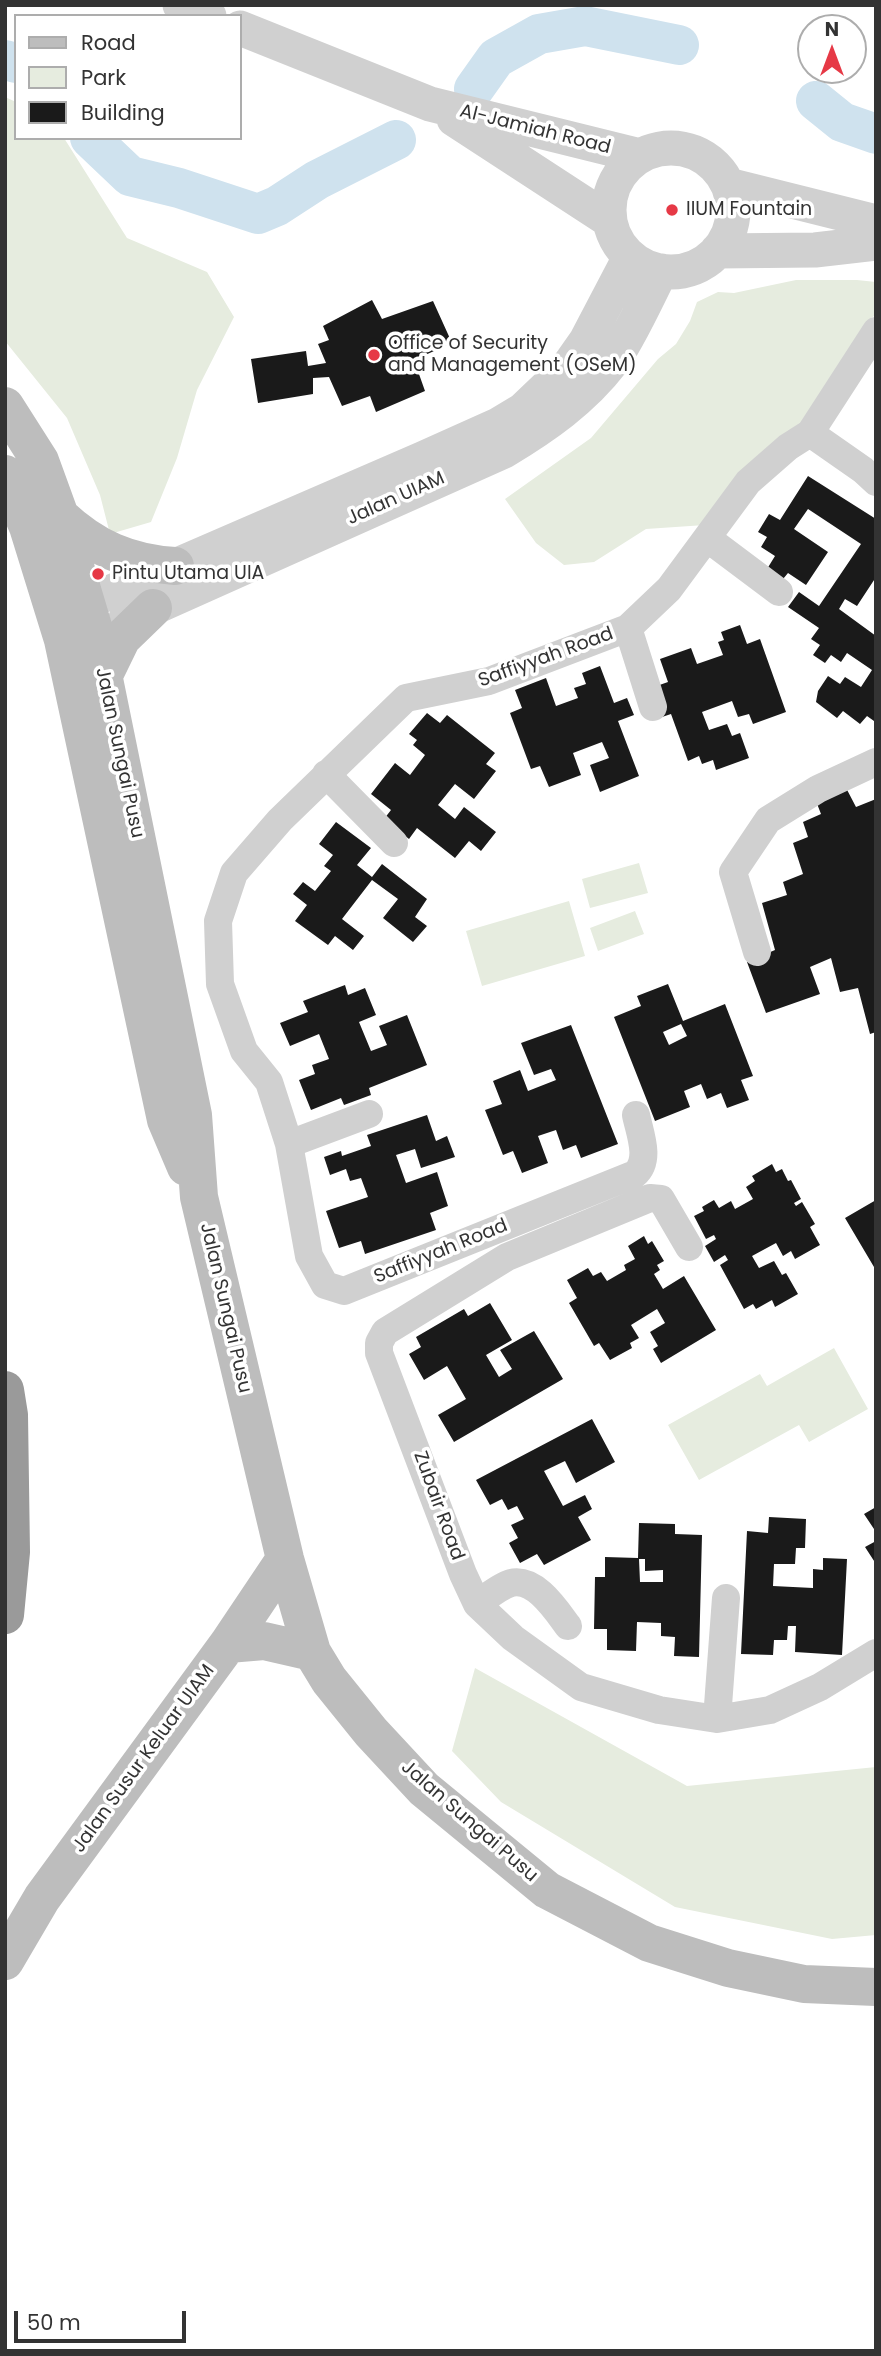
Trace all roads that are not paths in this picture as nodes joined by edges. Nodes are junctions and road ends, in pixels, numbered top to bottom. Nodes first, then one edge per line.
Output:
1 (180, 5) edge
2 (204, 14) edge
3 (242, 28) edge
4 (430, 104) junction
5 (640, 156) junction
6 (727, 185) junction
7 (609, 220) junction
8 (876, 222) edge
9 (876, 243) edge
10 (717, 251) junction
11 (646, 264) junction
12 (876, 331) edge
13 (5, 406) edge
14 (810, 433) junction
15 (5, 474) edge
16 (876, 482) edge
17 (381, 491) junction
18 (44, 522) junction
19 (707, 538) junction
20 (175, 566) junction
21 (779, 592) dead end
22 (153, 608) junction
23 (75, 622) junction
24 (628, 628) junction
25 (103, 677) junction
26 (653, 707) dead end
27 (876, 762) edge
28 (326, 774) junction
29 (394, 843) dead end
30 (757, 951) dead end
31 (369, 1114) dead end
32 (636, 1115) dead end
33 (289, 1144) junction
34 (199, 1197) junction
35 (689, 1247) dead end
36 (5, 1390) edge
37 (285, 1559) junction
38 (726, 1598) dead end
39 (477, 1604) junction
40 (5, 1615) edge
41 (568, 1626) dead end
42 (228, 1644) junction
43 (312, 1652) junction
44 (876, 1653) edge
45 (717, 1719) junction
46 (5, 1961) edge
47 (876, 1987) edge

1 - 2 street
3 - 4 street, Al-Jamiah Road
4 - 5 street, Al-Jamiah Road
4 - 7 street, Al-Jamiah Road
5 - 6 street, Al-Jamiah Road
5 - 7 street, Al-Jamiah Road
6 - 8 street
6 - 10 street
7 - 11 street, Al-Jamiah Road
9 - 10 street
10 - 11 street
11 - 17 street, Jalan UIAM
12 - 14 street, Saffiyyah Road
13 - 18 main road, Jalan Sungai Pusu
14 - 16 street
14 - 19 street, Saffiyyah Road
15 - 18 main road, Jalan Sungai Pusu
17 - 20 street, Jalan UIAM
17 - 22 street, Jalan UIAM
18 - 20 main road
18 - 23 main road, Jalan Sungai Pusu
19 - 21 street
19 - 24 street, Saffiyyah Road
20 - 23 street, Jalan UIAM
22 - 23 street, Jalan UIAM
22 - 25 main road
23 - 25 main road, Jalan Sungai Pusu
23 - 34 main road, Jalan Sungai Pusu
24 - 26 street, Saffiyyah Road
24 - 28 street, Saffiyyah Road
25 - 34 main road, Jalan Sungai Pusu
27 - 30 street
28 - 29 street
28 - 33 street, Saffiyyah Road
31 - 33 street
32 - 33 street, Saffiyyah Road
34 - 37 main road, Jalan Sungai Pusu
35 - 39 street, Zubair Road
36 - 40 highway
37 - 42 main road, Jalan Susur Keluar UIAM
37 - 43 main road, Jalan Sungai Pusu
38 - 45 street
39 - 41 street
39 - 45 street, Zubair Road
42 - 43 main road
42 - 46 main road, Jalan Susur Keluar UIAM
43 - 47 main road, Jalan Sungai Pusu
44 - 45 street, Zubair Road

